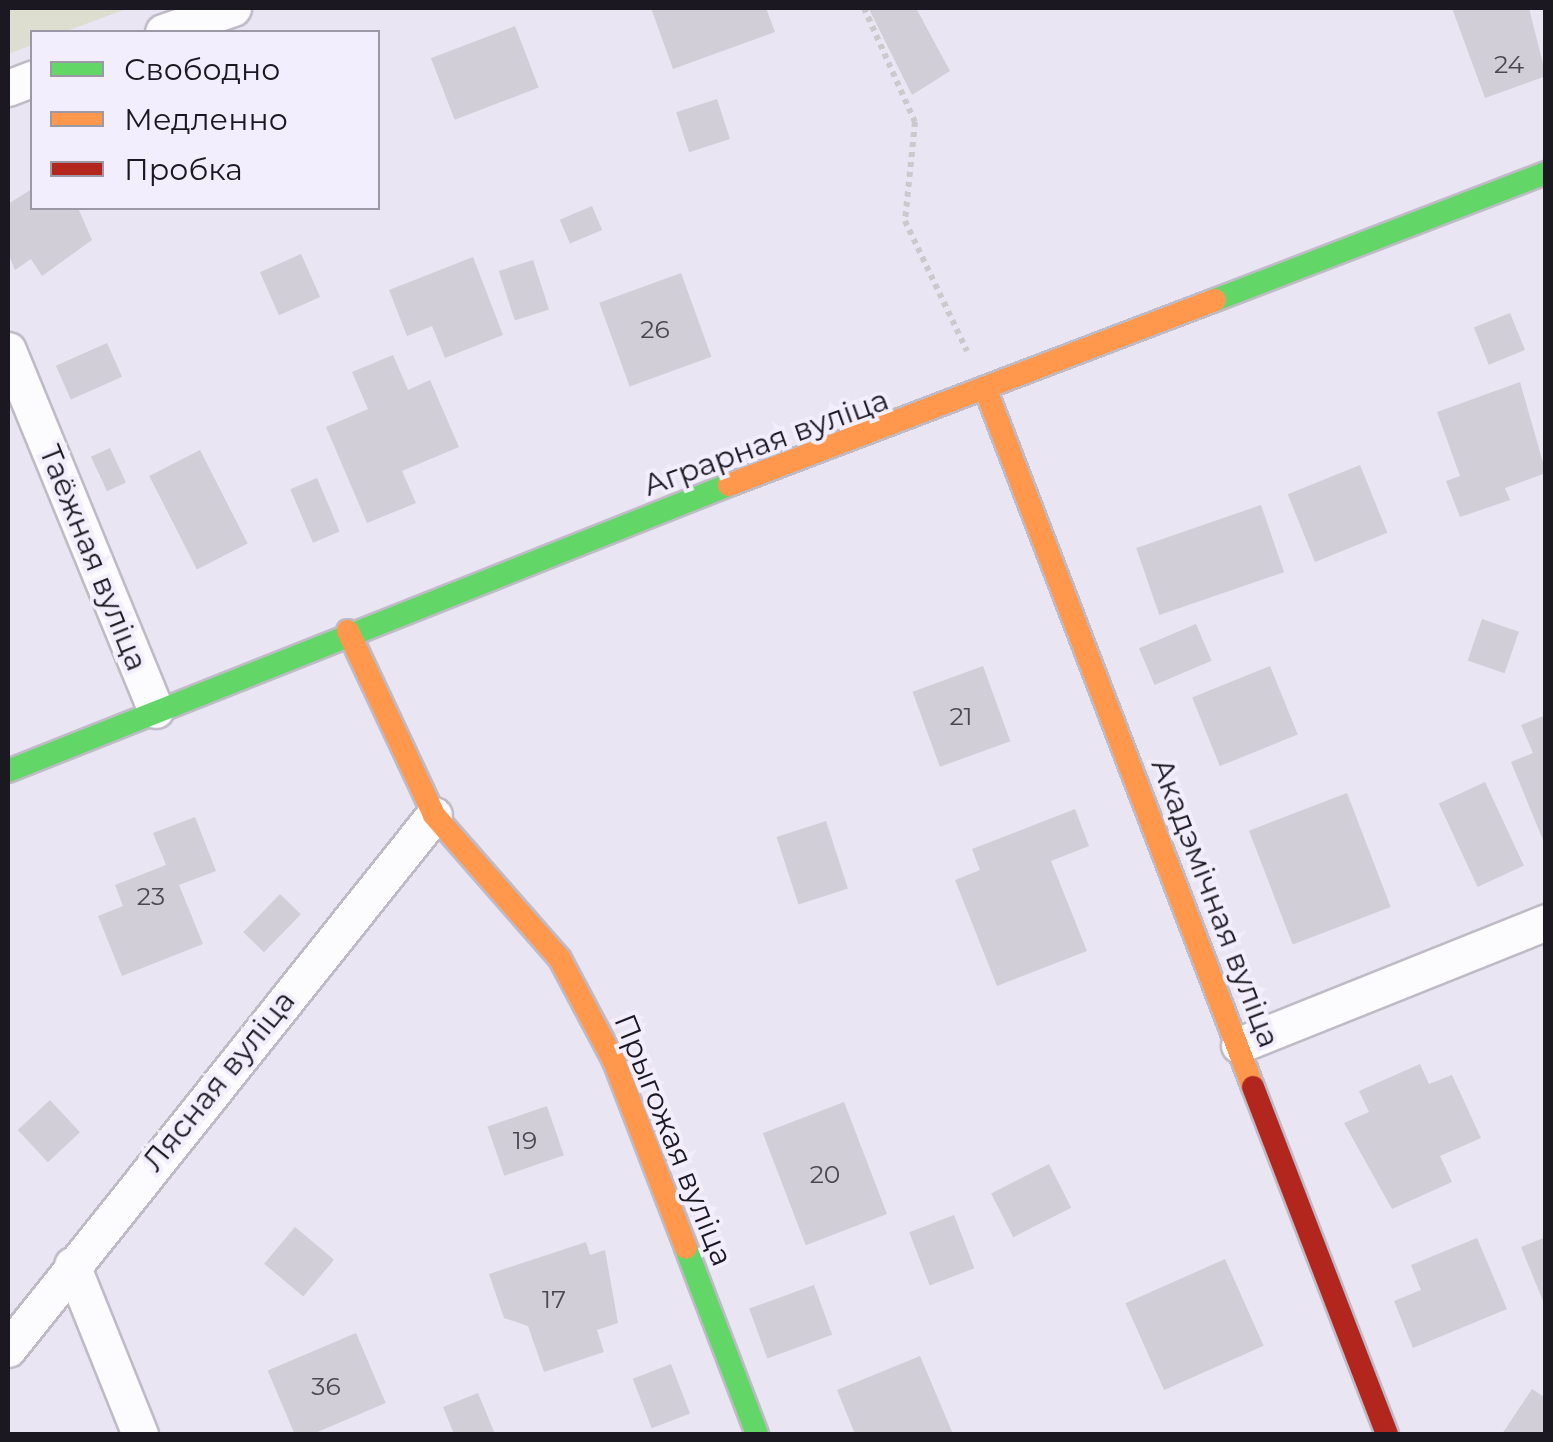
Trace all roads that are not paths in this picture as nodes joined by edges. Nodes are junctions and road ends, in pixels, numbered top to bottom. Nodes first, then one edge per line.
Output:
1 (233, 8) edge
2 (169, 30) edge
3 (1546, 173) edge
4 (8, 350) edge
5 (986, 393) junction
6 (348, 631) junction
7 (156, 710) junction
8 (8, 771) edge
9 (434, 816) junction
10 (1546, 922) edge
11 (1238, 1045) junction
12 (72, 1265) junction
13 (8, 1349) edge
14 (140, 1434) edge
15 (757, 1434) edge
16 (1386, 1434) edge

1 - 2 street
3 - 5 street, Аграрная вуліца
4 - 7 street, Таёжная вуліца
5 - 6 street, Аграрная вуліца
5 - 11 street, Акадэмічная вуліца
6 - 7 street, Аграрная вуліца
6 - 9 street, Прыгожая вуліца
7 - 8 street, Аграрная вуліца
9 - 12 street, Лясная вуліца
9 - 15 street, Прыгожая вуліца
10 - 11 street
11 - 16 street, Акадэмічная вуліца
12 - 13 street, Лясная вуліца
12 - 14 street

